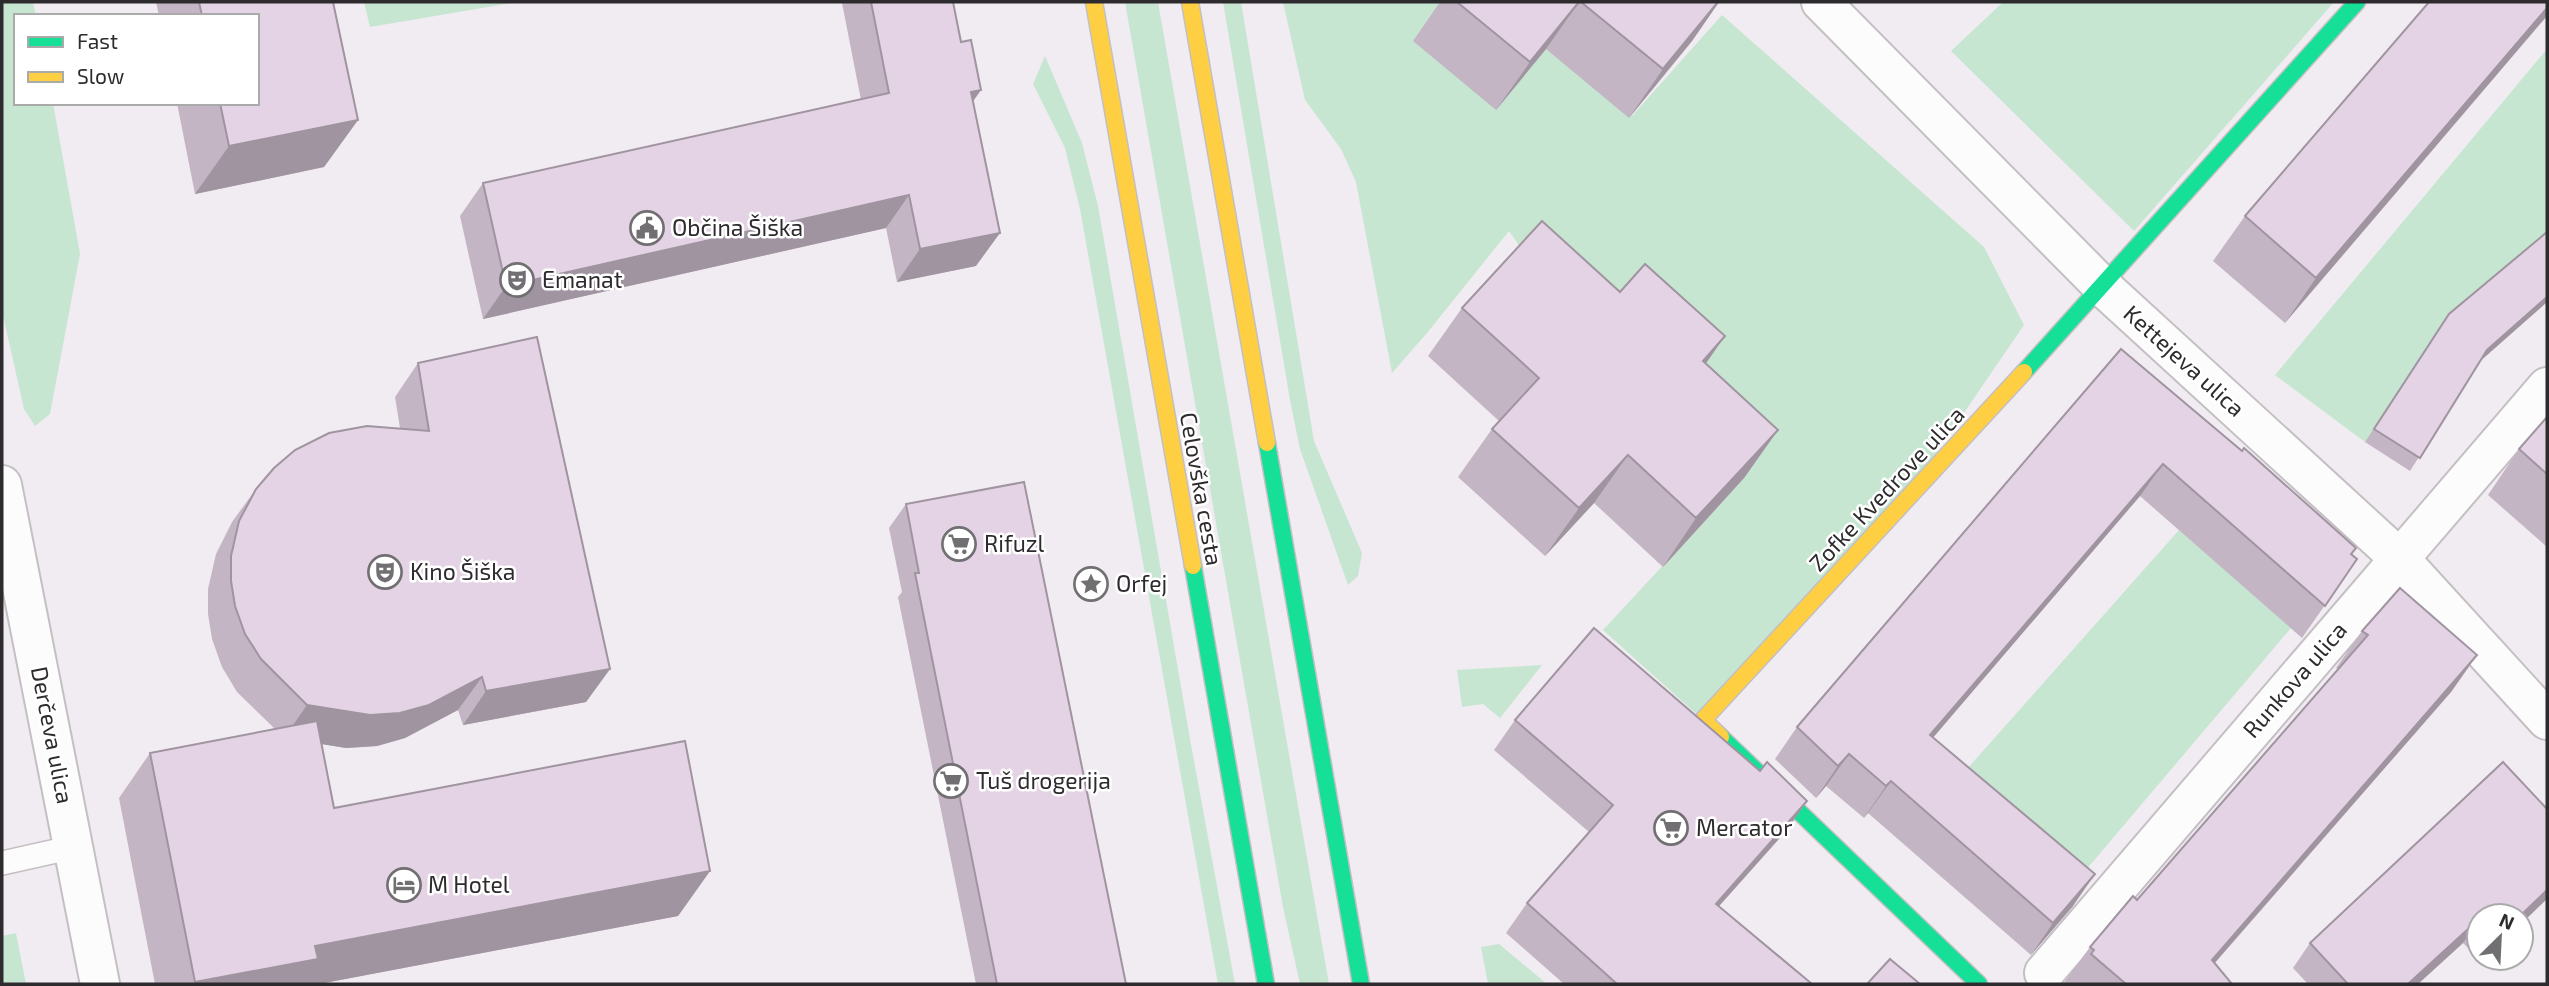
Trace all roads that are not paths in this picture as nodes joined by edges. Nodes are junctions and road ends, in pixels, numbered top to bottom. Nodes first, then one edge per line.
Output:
1 (1094, 2) edge
2 (1190, 2) edge
3 (1821, 2) edge
4 (2357, 2) edge
5 (2103, 287) junction
6 (2547, 387) edge
7 (2, 485) edge
8 (2399, 558) junction
9 (2547, 720) edge
10 (74, 847) junction
11 (2, 863) edge
12 (2044, 973) dead end
13 (100, 984) edge
14 (1266, 984) edge
15 (1361, 984) edge
16 (1979, 984) edge

1 - 14 main road, Celovška cesta
2 - 15 main road
3 - 5 street, Kettejeva ulica
4 - 5 main road, Zofke Kvedrove ulica
5 - 8 street, Kettejeva ulica
5 - 16 main road, Zofke Kvedrove ulica
6 - 8 street, Runkova ulica
7 - 10 street, Derčeva ulica
8 - 9 street, Kettejeva ulica
8 - 12 street, Runkova ulica
10 - 11 lane
10 - 13 street, Derčeva ulica

